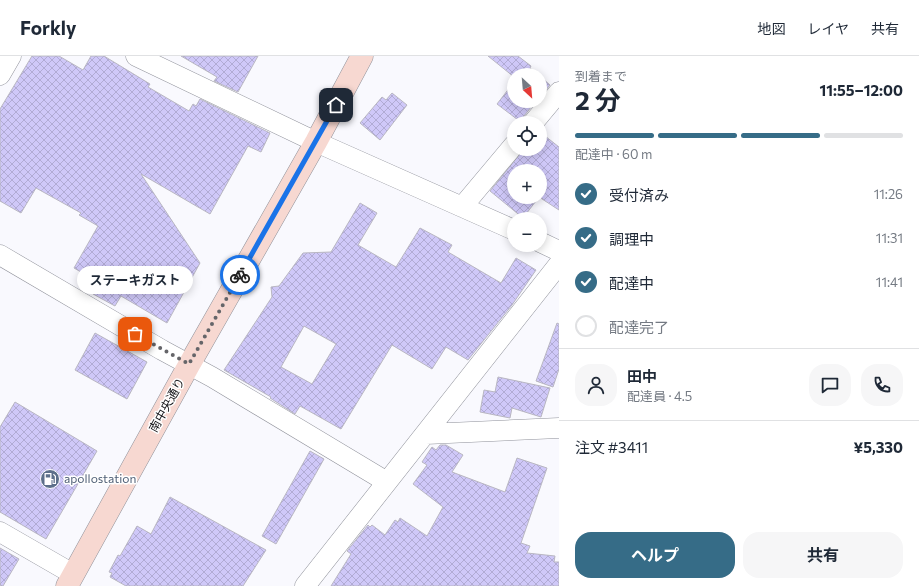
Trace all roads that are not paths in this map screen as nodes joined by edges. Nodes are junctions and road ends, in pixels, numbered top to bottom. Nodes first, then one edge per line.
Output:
1 (11, 56) edge
2 (136, 56) edge
3 (362, 56) edge
4 (0, 75) edge
5 (559, 92) edge
6 (539, 116) edge
7 (316, 142) junction
8 (507, 153) edge
9 (462, 207) junction
10 (507, 227) edge
11 (547, 245) edge
12 (559, 251) edge
13 (0, 255) edge
14 (559, 264) edge
15 (189, 364) junction
16 (559, 428) edge
17 (426, 434) junction
18 (387, 482) junction
19 (0, 532) edge
20 (74, 581) edge
21 (305, 586) edge

1 - 4 street
2 - 7 street
3 - 7 street, 南中央通り
5 - 6 street
7 - 9 street
7 - 15 street, 南中央通り
8 - 9 street
9 - 10 street
11 - 12 street
13 - 15 street
14 - 17 street
15 - 18 street
15 - 20 street, 南中央通り
16 - 17 street
17 - 18 street
18 - 21 street
19 - 20 street

